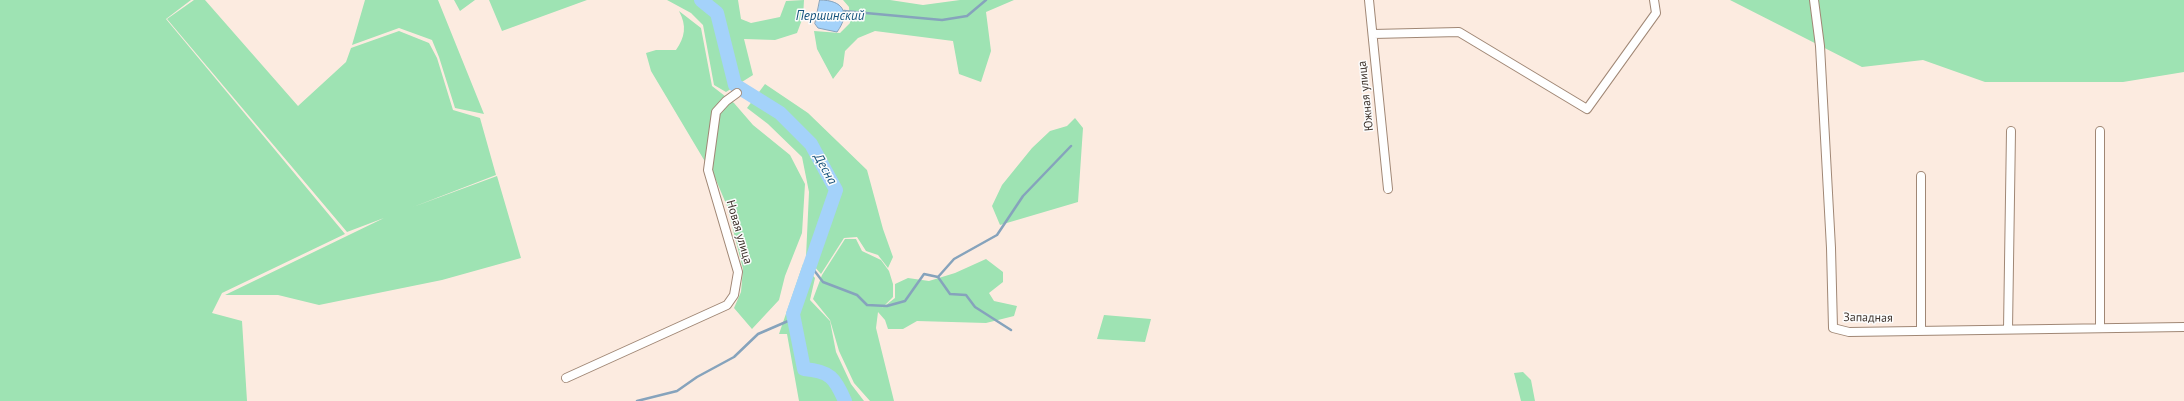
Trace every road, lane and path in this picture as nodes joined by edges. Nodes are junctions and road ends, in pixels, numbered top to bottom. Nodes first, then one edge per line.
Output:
1 (1369, 0) edge
2 (1654, 0) edge
3 (1814, 0) edge
4 (1372, 34) junction
5 (737, 92) dead end
6 (2011, 131) dead end
7 (2100, 131) dead end
8 (1921, 176) dead end
9 (1388, 189) dead end
10 (2100, 327) junction
11 (2184, 327) edge
12 (2008, 329) junction
13 (1921, 330) junction
14 (566, 378) dead end

1 - 4 street, Южная улица
2 - 4 street
3 - 13 street, Западная
4 - 9 street, Южная улица
5 - 14 street, Новая улица
6 - 12 street
7 - 10 street
8 - 13 street
10 - 11 street, Западная
10 - 12 street, Западная
12 - 13 street, Западная

